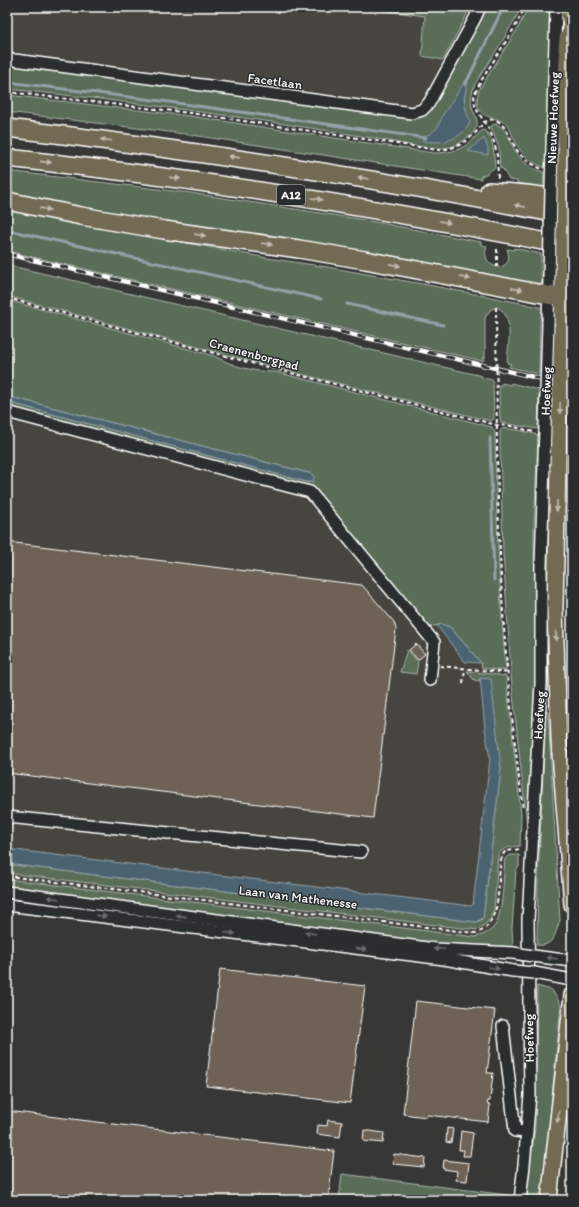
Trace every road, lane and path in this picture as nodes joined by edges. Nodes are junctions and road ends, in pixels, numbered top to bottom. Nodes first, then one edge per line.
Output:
1 (480, 7) edge
2 (525, 7) edge
3 (568, 17) edge
4 (567, 49) joint
5 (7, 59) edge
6 (7, 92) edge
7 (484, 123) junction
8 (7, 128) edge
9 (559, 150) junction
10 (7, 158) edge
11 (549, 171) dead end
12 (498, 178) dead end
13 (401, 184) junction
14 (572, 200) edge
15 (7, 201) edge
16 (562, 226) edge
17 (572, 247) edge
18 (497, 248) dead end
19 (497, 267) dead end
20 (561, 297) edge
21 (7, 298) edge
22 (496, 307) dead end
23 (7, 412) edge
24 (497, 425) junction
25 (551, 464) junction
26 (432, 665) junction
27 (465, 669) junction
28 (508, 674) junction
29 (430, 680) dead end
30 (463, 683) dead end
31 (524, 815) dead end
32 (7, 817) edge
33 (523, 842) dead end
34 (361, 852) dead end
35 (7, 876) edge
36 (7, 892) edge
37 (7, 905) edge
38 (572, 905) edge
39 (572, 962) edge
40 (572, 980) edge
41 (572, 995) edge
42 (503, 1026) dead end
43 (527, 1132) junction
44 (520, 1200) edge
45 (548, 1200) edge

1 - 5 street, Facetlaan
2 - 7 path
3 - 4 highway
3 - 9 street, Nieuwe Hoefweg
4 - 9 main road, Nieuwe Hoefweg
6 - 7 path
7 - 11 path
7 - 12 path
13 -> 8 highway, A12
9 - 16 main road, Nieuwe Hoefweg, bridge
10 -> 17 highway, A12
13 - 14 highway, A12
16 -> 13 highway, A12
15 -> 20 highway
16 - 20 main road, Hoefweg, bridge
18 - 19 path
20 - 25 main road, Hoefweg, bridge
21 - 24 path, Craenenborgpad
22 - 24 path, Hoefweg
23 - 26 street
24 - 28 path, Hoefweg
25 -> 38 main road, Hoefweg
25 - 43 street, Hoefweg
26 - 27 path
26 - 29 street
27 - 28 path
27 - 30 path
28 - 31 path, Hoefweg
32 - 34 street
33 - 35 path, Laan van Mathenesse
39 -> 36 street, bridge
37 -> 40 street, bridge
41 -> 45 main road
42 - 43 street
43 - 44 street, Hoefweg

